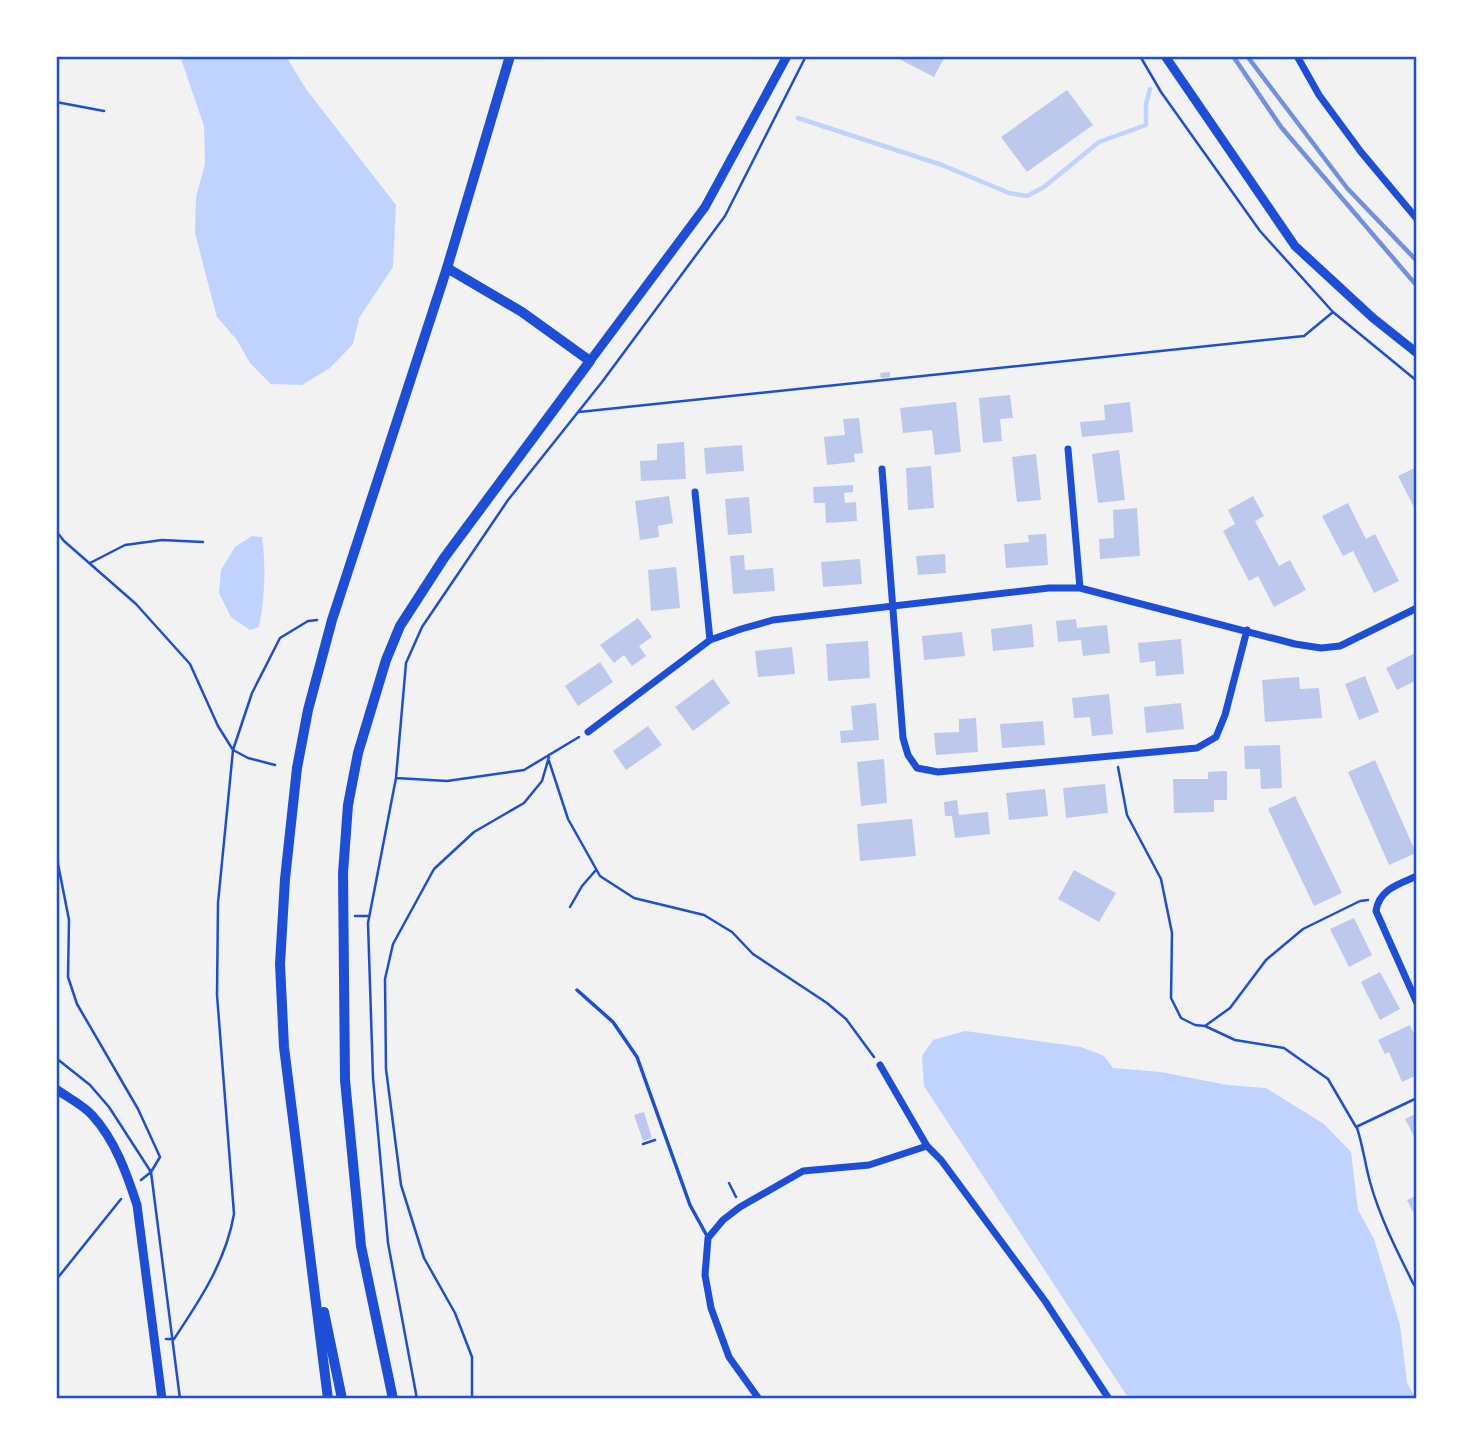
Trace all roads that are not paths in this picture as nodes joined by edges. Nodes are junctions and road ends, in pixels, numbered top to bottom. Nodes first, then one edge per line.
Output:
1 (510, 56) edge
2 (787, 56) edge
3 (1165, 56) edge
4 (1297, 56) edge
5 (1417, 219) edge
6 (447, 268) junction
7 (1417, 353) edge
8 (590, 361) junction
9 (1068, 449) dead end
10 (882, 469) dead end
11 (695, 492) dead end
12 (1080, 588) junction
13 (892, 607) junction
14 (1417, 608) edge
15 (1247, 630) junction
16 (710, 640) junction
17 (588, 732) road end
18 (1417, 876) edge
19 (577, 990) dead end
20 (1417, 1003) edge
21 (880, 1065) road end
22 (56, 1089) edge
23 (928, 1146) junction
24 (708, 1238) junction
25 (310, 1248) junction
26 (162, 1399) edge
27 (328, 1399) edge
28 (342, 1399) edge
29 (393, 1399) edge
30 (759, 1399) edge
31 (1109, 1399) edge

1 - 6 highway
2 - 8 street
3 - 7 street
4 - 5 street
6 - 8 main road
6 - 25 highway
8 - 29 main road
9 - 12 street
10 - 13 street
11 - 16 street
12 - 13 street
12 - 15 street
13 - 15 street
13 - 16 street
14 - 15 street
16 - 17 street
18 - 20 street
19 - 24 lane
21 - 23 street
22 - 26 street
23 - 24 street
23 - 31 street
24 - 30 street
25 - 27 highway
25 - 28 highway

